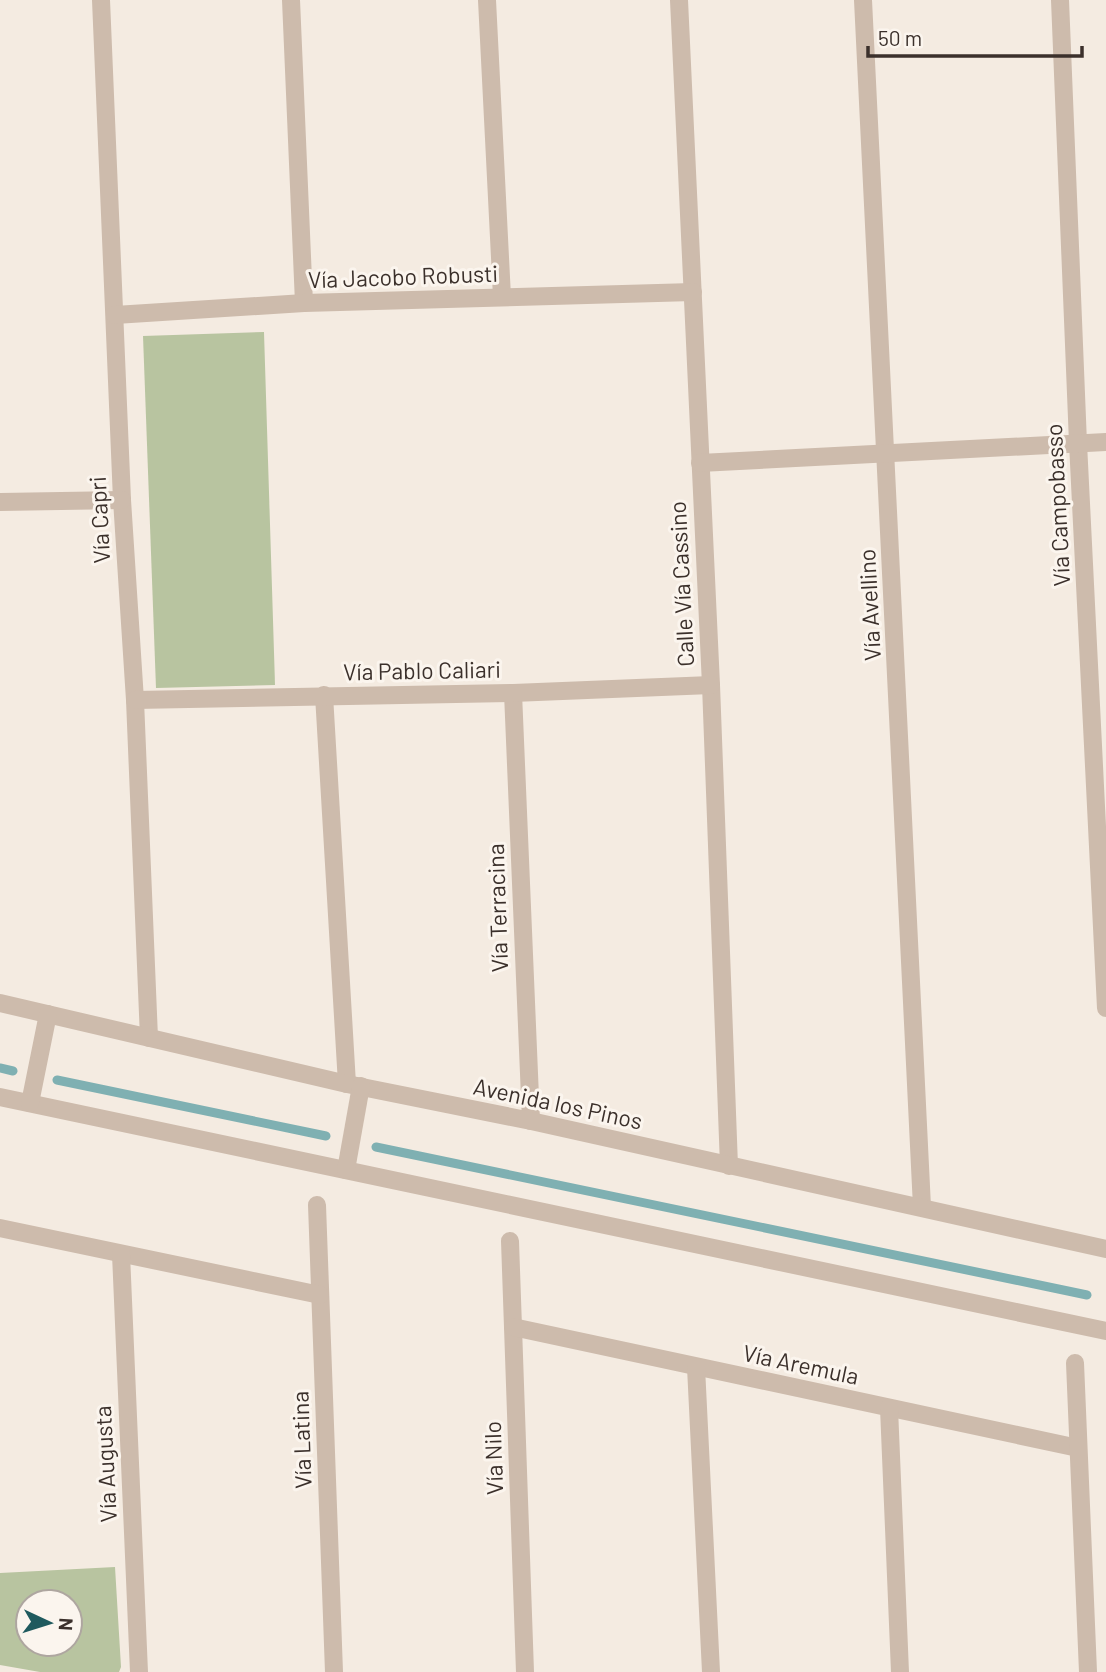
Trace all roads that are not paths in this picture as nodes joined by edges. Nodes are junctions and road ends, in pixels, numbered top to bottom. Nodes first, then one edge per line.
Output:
1 (100, 0) edge
2 (291, 0) edge
3 (487, 0) edge
4 (679, 0) edge
5 (863, 0) edge
6 (1060, 0) edge
7 (693, 292) junction
8 (502, 297) junction
9 (304, 303) junction
10 (114, 315) junction
11 (1106, 442) edge
12 (1078, 443) junction
13 (887, 453) junction
14 (700, 463) junction
15 (122, 500) junction
16 (0, 502) edge
17 (710, 685) junction
18 (513, 693) junction
19 (324, 695) junction
20 (135, 700) junction
21 (0, 1003) edge
22 (1106, 1008) edge
23 (48, 1014) junction
24 (149, 1038) junction
25 (354, 1085) junction
26 (0, 1097) edge
27 (30, 1103) junction
28 (531, 1121) junction
29 (729, 1166) junction
30 (346, 1170) junction
31 (317, 1205) dead end
32 (922, 1207) junction
33 (0, 1228) edge
34 (510, 1241) dead end
35 (1106, 1249) edge
36 (121, 1254) junction
37 (320, 1295) junction
38 (513, 1327) junction
39 (1106, 1331) edge
40 (1075, 1363) dead end
41 (696, 1367) junction
42 (889, 1408) junction
43 (1078, 1448) junction
44 (139, 1672) edge
45 (334, 1672) edge
46 (525, 1672) edge
47 (711, 1672) edge
48 (900, 1672) edge
49 (1088, 1672) edge

1 - 10 street, Vía Capri
2 - 9 street
3 - 8 street
4 - 7 street, Calle Vía Cassino
5 - 13 street, Vía Avellino
6 - 12 street, Vía Campobasso
7 - 8 street, Vía Jacobo Robusti
7 - 14 street, Calle Vía Cassino
8 - 9 street, Vía Jacobo Robusti
9 - 10 street, Vía Jacobo Robusti
10 - 15 street, Vía Capri
11 - 12 street
12 - 13 street
12 - 22 street, Vía Campobasso
13 - 14 street
13 - 32 street, Vía Avellino
14 - 17 street, Calle Vía Cassino
15 - 16 street
15 - 20 street, Vía Capri
17 - 18 street, Vía Pablo Caliari
17 - 29 street, Calle Vía Cassino
18 - 19 street, Vía Pablo Caliari
18 - 28 street, Vía Terracina
19 - 20 street, Vía Pablo Caliari
19 - 25 street
20 - 24 street, Vía Capri
21 - 23 street, Avenida los Pinos
23 - 24 street, Avenida los Pinos
23 - 27 street
24 - 25 street, Avenida los Pinos
25 - 28 street, Avenida los Pinos
25 - 30 street
26 - 27 street
27 - 30 street
28 - 29 street, Avenida los Pinos
29 - 32 street, Avenida los Pinos
30 - 39 street
31 - 37 street, Vía Latina
32 - 35 street, Avenida los Pinos
33 - 36 street
34 - 38 street, Vía Nilo
36 - 37 street
36 - 44 street, Vía Augusta
37 - 45 street, Vía Latina
38 - 41 street, Vía Aremula
38 - 46 street, Vía Nilo
40 - 43 street
41 - 42 street, Vía Aremula
41 - 47 street
42 - 43 street, Vía Aremula
42 - 48 street
43 - 49 street

